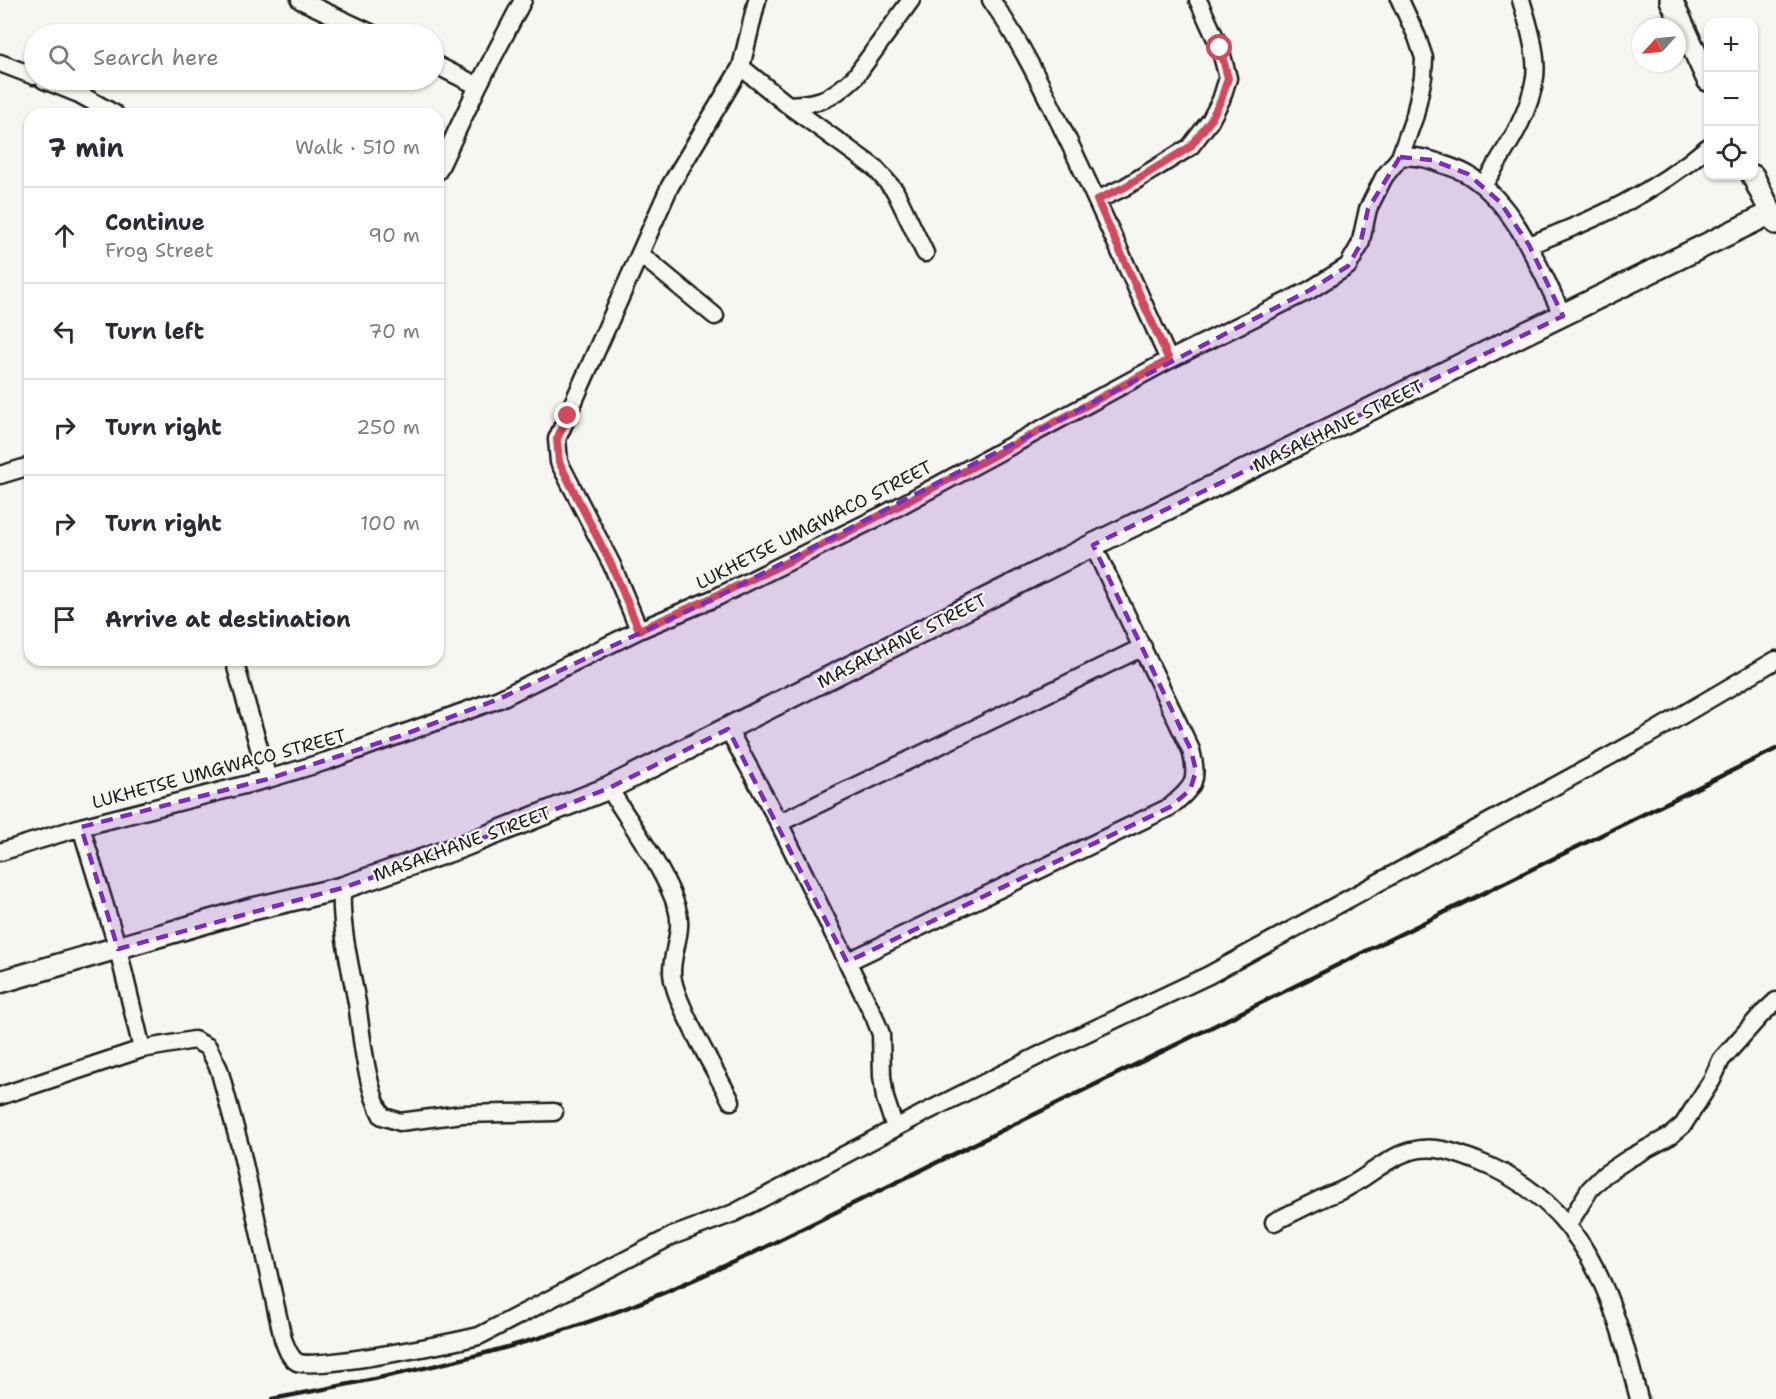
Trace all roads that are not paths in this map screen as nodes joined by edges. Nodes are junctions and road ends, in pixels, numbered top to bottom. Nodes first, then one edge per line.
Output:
1 (300, 0) edge
2 (523, 0) edge
3 (757, 0) edge
4 (911, 0) edge
5 (991, 0) edge
6 (1198, 0) edge
7 (1400, 0) edge
8 (1521, 0) edge
9 (1671, 0) edge
10 (352, 24) edge
11 (0, 63) edge
12 (741, 67) junction
13 (444, 69) edge
14 (24, 72) edge
15 (1704, 72) edge
16 (478, 86) junction
17 (69, 90) edge
18 (788, 105) junction
19 (104, 108) edge
20 (1704, 150) edge
21 (1400, 157) junction
22 (444, 158) edge
23 (1755, 180) edge
24 (1483, 186) junction
25 (1097, 200) junction
26 (1773, 218) edge
27 (1529, 245) junction
28 (924, 253) dead end
29 (640, 254) junction
30 (715, 316) dead end
31 (1563, 316) junction
32 (1169, 360) junction
33 (24, 468) edge
34 (0, 475) edge
35 (1093, 545) junction
36 (639, 630) junction
37 (1143, 647) junction
38 (1776, 660) edge
39 (236, 666) edge
40 (728, 729) junction
41 (268, 779) junction
42 (609, 788) junction
43 (778, 823) junction
44 (81, 827) junction
45 (0, 852) edge
46 (342, 888) junction
47 (118, 949) junction
48 (847, 962) junction
49 (0, 982) edge
50 (1776, 1001) edge
51 (142, 1048) junction
52 (0, 1096) edge
53 (731, 1101) dead end
54 (554, 1112) dead end
55 (895, 1128) junction
56 (1274, 1222) dead end
57 (1568, 1225) junction
58 (1639, 1399) edge

1 - 10 street
2 - 16 street
3 - 12 street
4 - 18 street
5 - 25 street
6 - 25 street
7 - 21 street, LUKHETSE UMGWACO STREET
8 - 24 street
9 - 15 street
11 - 14 street
12 - 18 street
12 - 29 street
13 - 16 street
16 - 22 street
17 - 19 street
18 - 28 street
20 - 27 street
21 - 24 street
21 - 32 street, LUKHETSE UMGWACO STREET
23 - 26 street
24 - 27 street
25 - 32 street
26 - 31 street, MASAKHANE STREET
27 - 31 street
29 - 30 street
29 - 36 street
31 - 35 street, MASAKHANE STREET
32 - 36 street, LUKHETSE UMGWACO STREET
33 - 34 street
35 - 37 street
35 - 40 street, MASAKHANE STREET
36 - 41 street, LUKHETSE UMGWACO STREET
37 - 43 street
37 - 48 street
38 - 55 street
39 - 41 street
40 - 42 street, MASAKHANE STREET
40 - 43 street
41 - 44 street, LUKHETSE UMGWACO STREET
42 - 46 street, MASAKHANE STREET
42 - 53 street
43 - 48 street
44 - 45 street, LUKHETSE UMGWACO STREET
44 - 47 street
46 - 47 street, MASAKHANE STREET
46 - 54 street
47 - 49 street, MASAKHANE STREET
47 - 51 street
48 - 55 street
50 - 57 street
51 - 52 street
51 - 55 street
56 - 57 street
57 - 58 street

